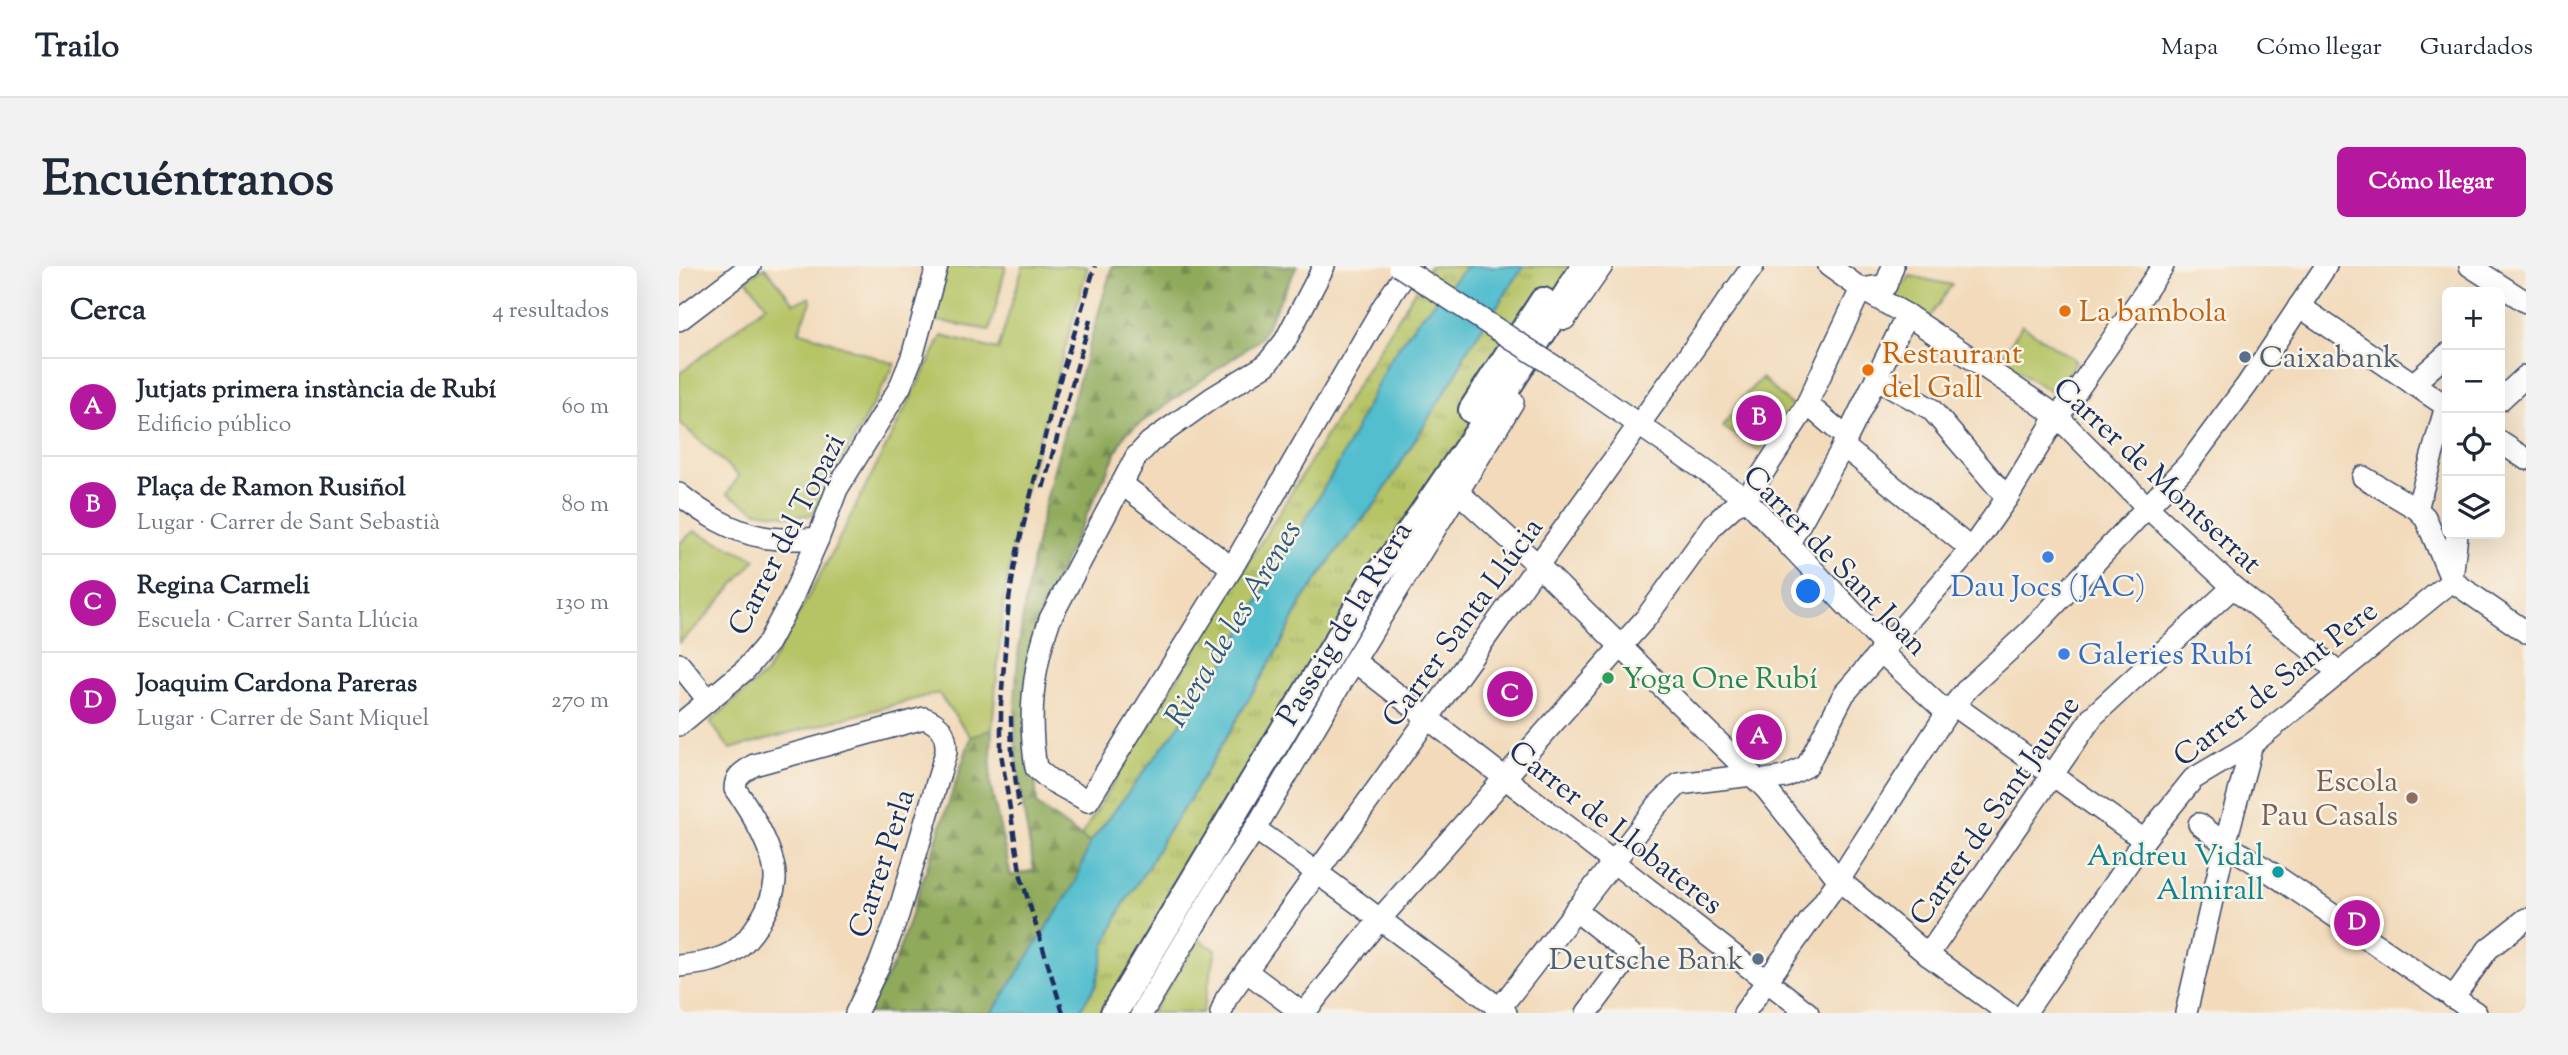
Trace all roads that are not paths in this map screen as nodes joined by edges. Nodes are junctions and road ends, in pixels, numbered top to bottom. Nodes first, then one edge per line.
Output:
1 (750, 266) edge
2 (937, 266) edge
3 (1324, 266) edge
4 (1399, 266) edge
5 (1411, 266) edge
6 (1568, 266) edge
7 (1585, 266) edge
8 (1602, 266) edge
9 (1753, 266) edge
10 (1829, 266) edge
11 (1893, 266) edge
12 (2326, 266) edge
13 (2470, 266) edge
14 (2159, 272) edge
15 (1861, 289) junction
16 (2517, 298) edge
17 (2299, 306) junction
18 (1907, 315) junction
19 (679, 320) edge
20 (2442, 358) edge
21 (2526, 376) edge
22 (1876, 378) junction
23 (2413, 384) junction
24 (2505, 395) edge
25 (1807, 404) junction
26 (2057, 416) junction
27 (1639, 426) junction
28 (1845, 442) junction
29 (2505, 445) edge
30 (2526, 459) edge
31 (2363, 477) dead end
32 (1122, 484) junction
33 (1458, 492) junction
34 (679, 494) edge
35 (2007, 498) junction
36 (1746, 499) junction
37 (2146, 506) junction
38 (2417, 509) junction
39 (818, 539) junction
40 (2456, 539) edge
41 (1788, 545) junction
42 (1971, 549) junction
43 (1539, 566) junction
44 (1232, 568) junction
45 (1375, 578) junction
46 (2452, 581) junction
47 (2234, 587) junction
48 (2526, 632) edge
49 (1622, 646) junction
50 (1880, 651) junction
51 (1354, 661) junction
52 (679, 664) edge
53 (2340, 673) junction
54 (1313, 684) junction
55 (708, 700) junction
56 (1951, 710) junction
57 (1429, 719) junction
58 (679, 725) edge
59 (2252, 744) junction
60 (2051, 775) junction
61 (1755, 778) junction
62 (1506, 779) junction
63 (2199, 824) dead end
64 (1255, 830) junction
65 (2144, 840) junction
66 (2225, 844) junction
67 (1613, 862) junction
68 (1316, 872) junction
69 (1839, 880) junction
70 (1575, 910) junction
71 (1380, 919) junction
72 (2526, 919) edge
73 (1928, 955) junction
74 (679, 966) edge
75 (1246, 971) junction
76 (1766, 981) junction
77 (2453, 998) junction
78 (1500, 1012) edge
79 (856, 1013) edge
80 (1114, 1013) edge
81 (1142, 1013) edge
82 (1221, 1013) edge
83 (1303, 1013) edge
84 (1587, 1013) edge
85 (1744, 1013) edge
86 (1808, 1013) edge
87 (2008, 1013) edge
88 (2025, 1013) edge
89 (2186, 1013) edge
90 (2476, 1013) edge

1 - 19 street
2 - 39 street, Carrer del Topazi
3 - 32 street
4 - 27 street, Carrer de Sant Joan, bridge
5 - 44 street
6 - 45 main road
7 - 45 main road
8 - 33 street, Passeig de la Riera
9 - 27 street, Carrer Santa Llúcia
10 - 15 street, Carrer de Montserrat
11 - 15 street
12 - 17 street
13 - 16 street
14 - 26 street
15 - 18 street, Carrer de Montserrat
15 - 25 street
17 - 23 street
17 - 37 street
18 - 22 street
18 - 26 street, Carrer de Montserrat
20 - 23 street
21 - 24 street
22 - 28 street
22 - 35 street
23 - 38 street
25 - 28 street
25 - 36 street
26 - 35 street
26 - 37 street, Carrer de Montserrat
27 - 36 street, Carrer de Sant Joan
27 - 43 street, Carrer Santa Llúcia
28 - 41 street
28 - 42 street
29 - 30 street
31 - 38 street
32 - 44 street
32 - 44 street
33 - 43 street
33 - 51 street, Passeig de la Riera
33 - 54 main road
34 - 39 street
35 - 42 street
36 - 41 street, Carrer de Sant Joan
36 - 49 street
37 - 47 street, Carrer de Montserrat
37 - 56 street
38 - 46 street
39 - 55 street, Carrer del Topazi
40 - 46 street
41 - 50 street, Carrer de Sant Joan
42 - 50 street
43 - 49 street
43 - 57 street, Carrer Santa Llúcia
45 - 54 main road
46 - 48 street
46 - 53 street, Carrer de Sant Pere
47 - 53 street, Carrer de Montserrat
47 - 60 street, Carrer de Sant Jaume
49 - 61 street
49 - 62 street
50 - 56 street, Carrer de Sant Joan
50 - 61 street
51 - 57 street, Carrer de Llobateres
51 - 64 street, Passeig de la Riera
52 - 55 street
53 - 59 street, Carrer de Sant Pere
54 - 80 main road
55 - 58 street, Carrer del Topazi
56 - 60 street, Carrer de Sant Joan
56 - 69 street
57 - 62 street, Carrer de Llobateres
57 - 68 street, Carrer Santa Llúcia
59 - 65 street, Carrer de Sant Pere
59 - 66 street
60 - 65 street, Carrer de Sant Joan
60 - 73 street, Carrer de Sant Jaume
61 - 67 street
61 - 69 street
62 - 67 street, Carrer de Llobateres
62 - 71 street
63 - 66 street
64 - 68 street
64 - 81 street, Passeig de la Riera
65 - 88 street, Carrer de Sant Pere
66 - 77 street
66 - 89 street
67 - 70 street
67 - 76 street, Carrer de Llobateres
68 - 71 street
68 - 75 street, Carrer Santa Llúcia
69 - 73 street
69 - 76 street
70 - 78 street
70 - 84 street
71 - 78 street
71 - 83 street
72 - 77 street
73 - 87 street
74 - 79 street, Carrer Perla
75 - 82 street, Carrer Santa Llúcia
75 - 83 street
76 - 85 street
76 - 86 street, Carrer de Llobateres
77 - 90 street

